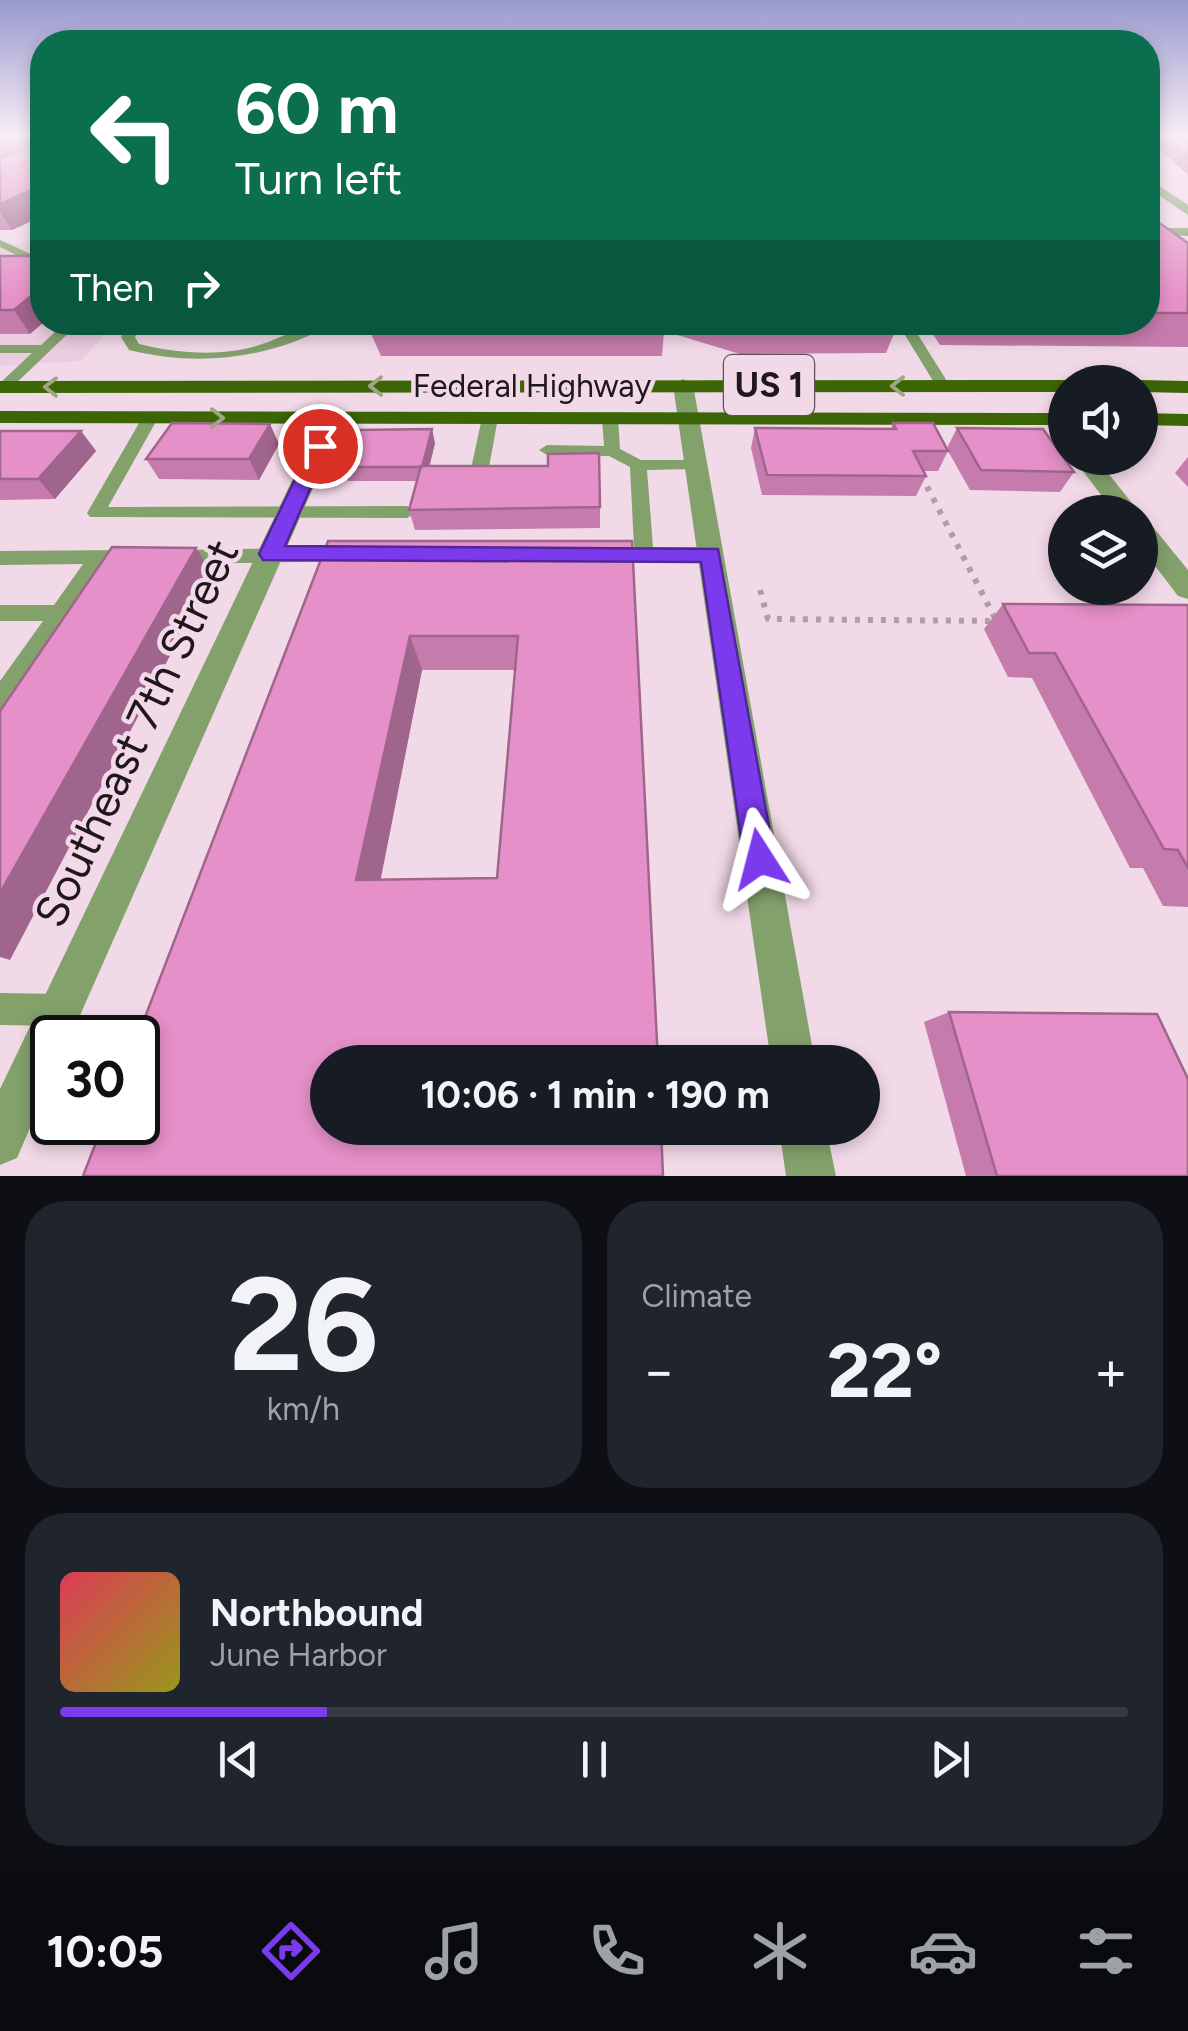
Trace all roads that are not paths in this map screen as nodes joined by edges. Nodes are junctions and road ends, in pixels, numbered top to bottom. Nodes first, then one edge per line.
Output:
1 (1160, 191) edge
2 (1188, 212) edge
3 (1160, 230) edge
4 (1188, 232) edge
5 (1160, 236) edge
6 (0, 242) edge
7 (30, 252) edge
8 (20, 254) junction
9 (1188, 254) edge
10 (30, 258) edge
11 (0, 260) edge
12 (59, 335) edge
13 (129, 335) edge
14 (290, 335) edge
15 (912, 335) edge
16 (44, 348) junction
17 (0, 349) edge
18 (683, 385) junction
19 (943, 386) junction
20 (1048, 386) edge
21 (1158, 386) edge
22 (1188, 386) edge
23 (2, 387) edge
24 (0, 417) edge
25 (150, 418) junction
26 (333, 418) junction
27 (490, 418) junction
28 (610, 418) junction
29 (688, 418) junction
30 (1158, 419) edge
31 (1188, 420) edge
32 (1048, 424) edge
33 (546, 450) edge
34 (612, 451) junction
35 (696, 464) junction
36 (638, 465) junction
37 (1098, 475) edge
38 (478, 478) edge
39 (1114, 495) edge
40 (407, 512) edge
41 (289, 513) junction
42 (1158, 551) edge
43 (270, 554) junction
44 (368, 554) edge
45 (585, 554) edge
46 (644, 554) junction
47 (711, 554) junction
48 (99, 557) junction
49 (0, 558) edge
50 (1188, 589) edge
51 (0, 613) edge
52 (60, 613) junction
53 (0, 699) edge
54 (0, 1008) edge
55 (60, 1010) junction
56 (789, 1045) edge
57 (0, 1141) edge
58 (806, 1145) edge
59 (811, 1176) edge

1 - 2 street
3 - 4 street
5 - 9 street
6 - 8 lane
7 - 8 lane
8 - 10 lane
8 - 11 lane
12 - 16 lane
13 - 14 lane
15 - 19 lane
16 - 17 lane
16 - 23 lane
19 -> 18 main road, Federal Highway / US 1
18 -> 23 main road, Federal Highway / US 1
18 - 29 street
19 - 20 main road, Federal Highway / US 1
21 - 22 main road
24 - 25 main road, Federal Highway / US 1
25 -> 26 main road, Federal Highway / US 1
25 - 41 lane
26 - 27 main road, Federal Highway / US 1
26 - 41 street, Southeast 7th Street
27 - 28 main road, Federal Highway / US 1
27 - 38 lane
28 - 29 main road, Federal Highway / US 1
28 - 34 lane
29 - 32 main road, Federal Highway / US 1
29 - 35 street
30 - 31 main road
33 - 34 lane
34 - 36 lane
35 - 36 lane
35 - 47 street
36 - 46 lane
37 - 39 street
40 - 41 lane
41 - 43 street, Southeast 7th Street
42 - 50 street
43 - 44 lane
43 - 48 lane
43 - 55 street, Southeast 7th Street
45 - 46 lane
46 - 47 lane
47 - 56 street
48 - 49 lane
48 - 52 lane
51 - 52 lane
52 - 53 lane
54 - 55 lane
55 - 57 street, Southeast 7th Street
58 - 59 street

